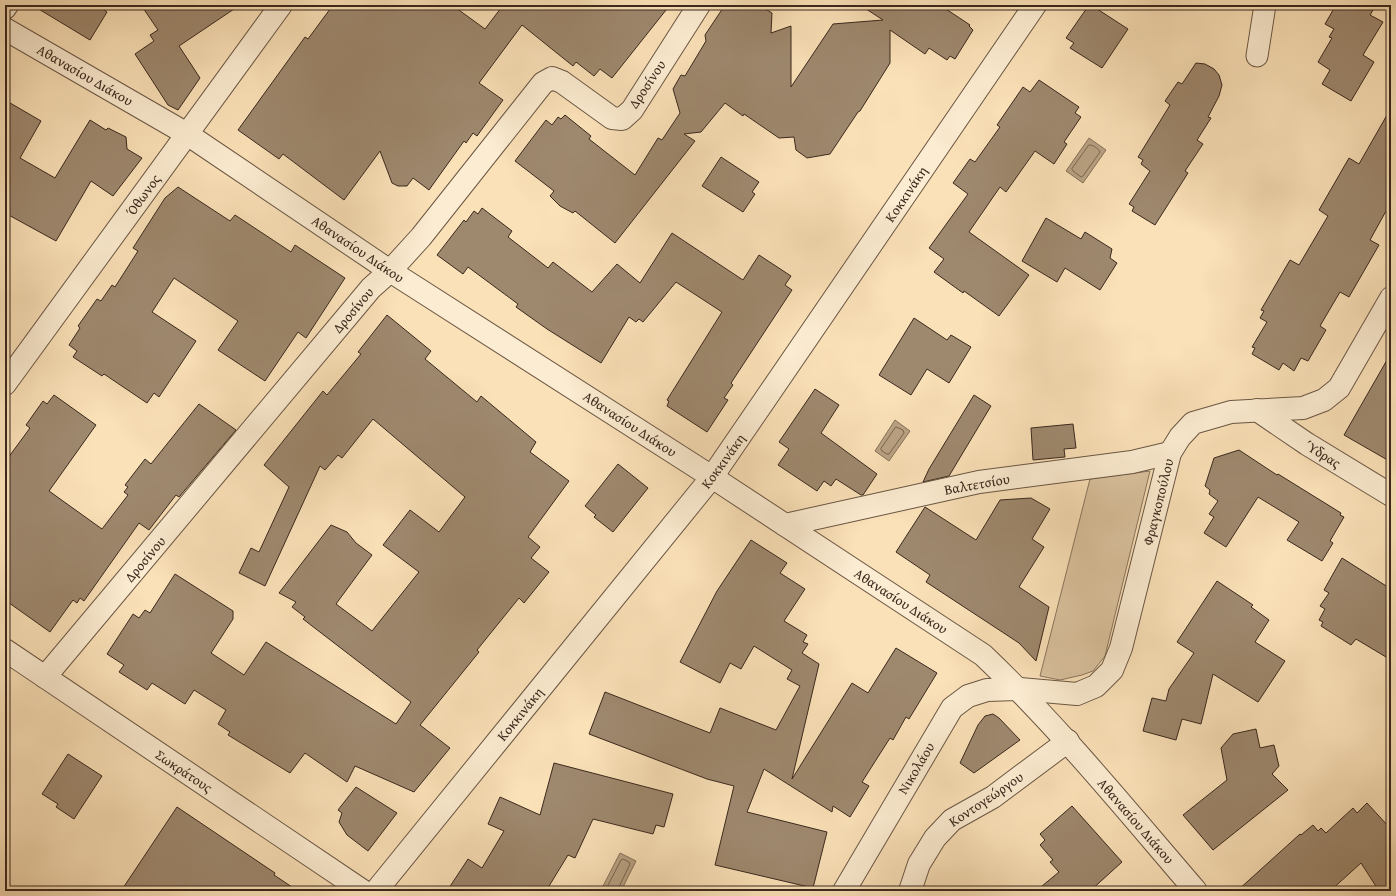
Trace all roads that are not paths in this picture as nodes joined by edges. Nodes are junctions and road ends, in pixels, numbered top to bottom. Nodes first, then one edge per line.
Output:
1 (7, 5) edge
2 (281, 5) edge
3 (699, 5) edge
4 (1035, 5) edge
5 (1265, 5) edge
6 (5, 8) edge
7 (5, 29) edge
8 (1257, 56) dead end
9 (187, 134) junction
10 (390, 271) junction
11 (1391, 298) edge
12 (5, 384) edge
13 (1257, 410) junction
14 (1170, 453) junction
15 (712, 477) junction
16 (1391, 495) edge
17 (785, 525) junction
18 (5, 650) edge
19 (45, 677) junction
20 (1020, 690) junction
21 (1068, 741) junction
22 (364, 891) edge
23 (376, 891) edge
24 (844, 891) edge
25 (910, 891) edge
26 (1196, 891) edge

1 - 6 street
2 - 9 street, Όθωνος
3 - 10 street, Δροσίνου
4 - 15 street, Κοκκινάκη
5 - 8 street
7 - 9 street, Αθανασίου Διάκου
9 - 10 street, Αθανασίου Διάκου
9 - 12 street, Όθωνος
10 - 15 street, Αθανασίου Διάκου
10 - 19 street, Δροσίνου
11 - 13 street, Φραγκοπούλου
13 - 14 street, Φραγκοπούλου
13 - 16 street, Ύδρας
14 - 17 street, Βαλτετσίου
14 - 20 street, Φραγκοπούλου
15 - 17 street, Αθανασίου Διάκου
15 - 23 street, Κοκκινάκη
17 - 20 street, Αθανασίου Διάκου
18 - 19 street, Σωκράτους
19 - 22 street, Σωκράτους
20 - 21 street, Αθανασίου Διάκου
20 - 24 street, Νικολάου
21 - 25 street, Κοντογεώργου
21 - 26 street, Αθανασίου Διάκου

